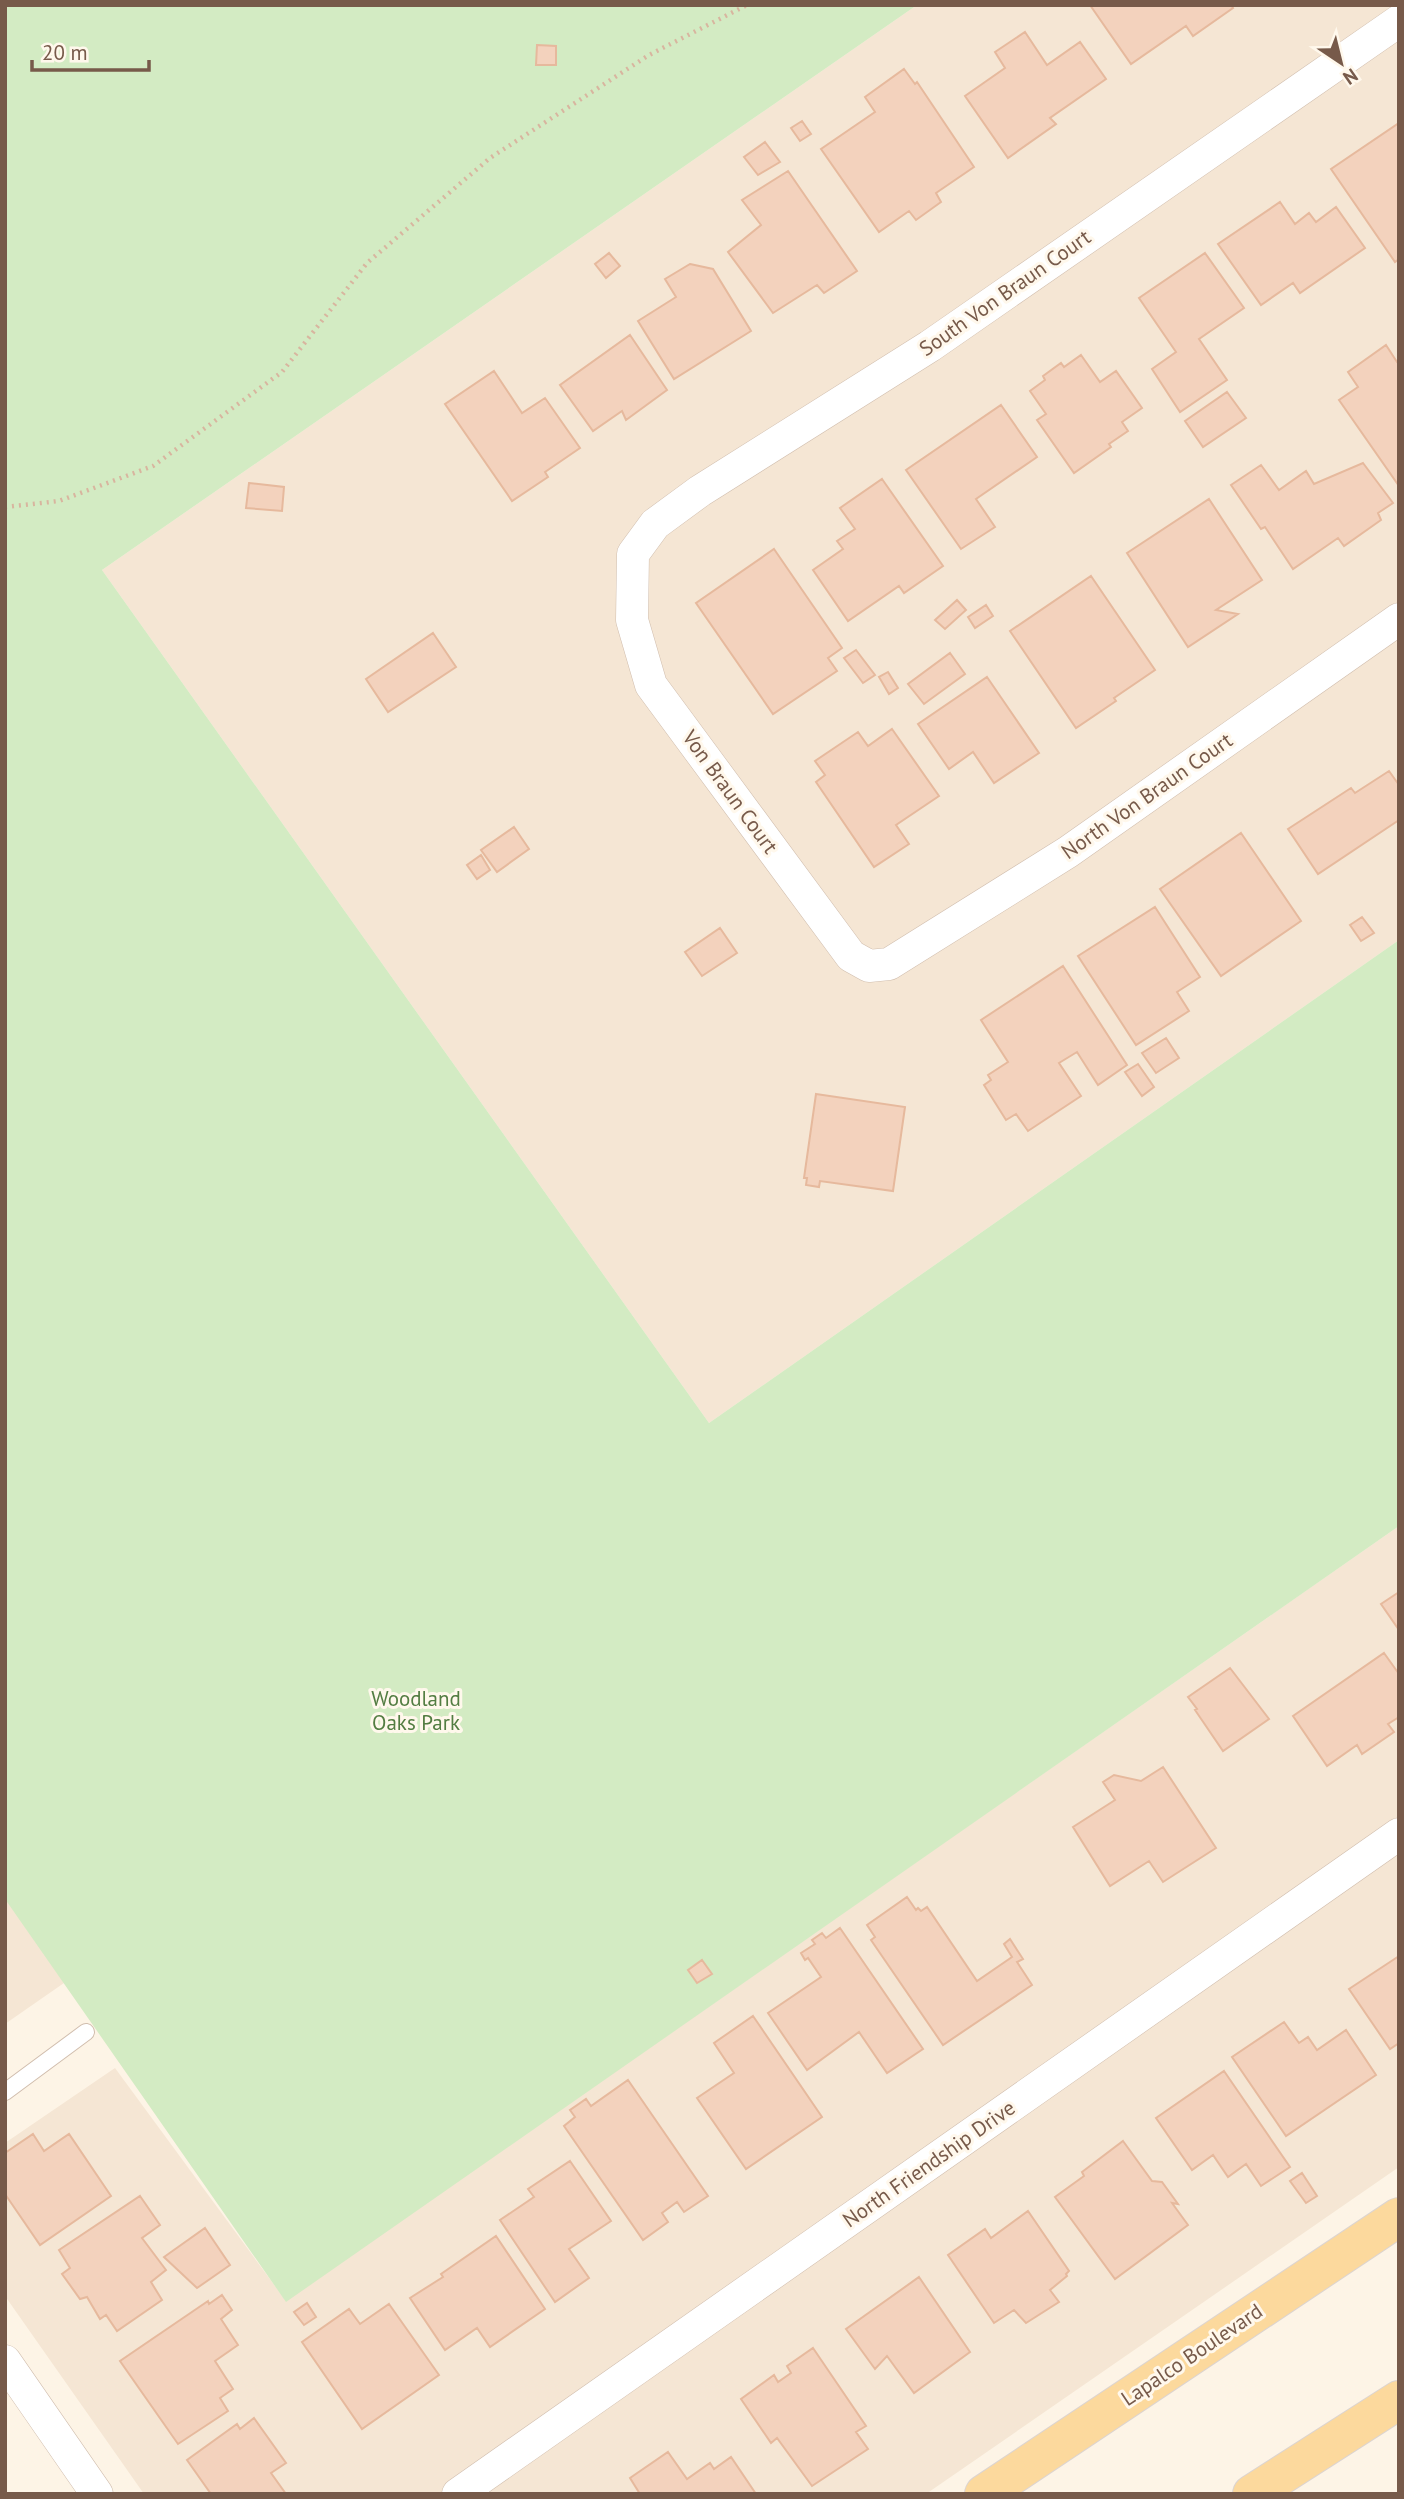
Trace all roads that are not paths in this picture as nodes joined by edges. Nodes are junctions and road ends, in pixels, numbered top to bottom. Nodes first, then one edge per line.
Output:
1 (1399, 21) edge
2 (633, 576) joint
3 (1399, 619) edge
4 (889, 964) joint
5 (1399, 1834) edge
6 (86, 2032) dead end
7 (5, 2092) edge
8 (1399, 2217) edge
9 (5, 2361) edge
10 (1399, 2400) edge
11 (97, 2494) edge
12 (458, 2494) edge
13 (985, 2494) edge
14 (1252, 2494) edge

1 - 2 street, South Von Braun Court
2 - 4 street, Von Braun Court
3 - 4 street, North Von Braun Court
5 - 12 street, North Friendship Drive
6 - 7 lane
8 - 13 main road, Lapalco Boulevard
9 - 11 street
10 - 14 main road

